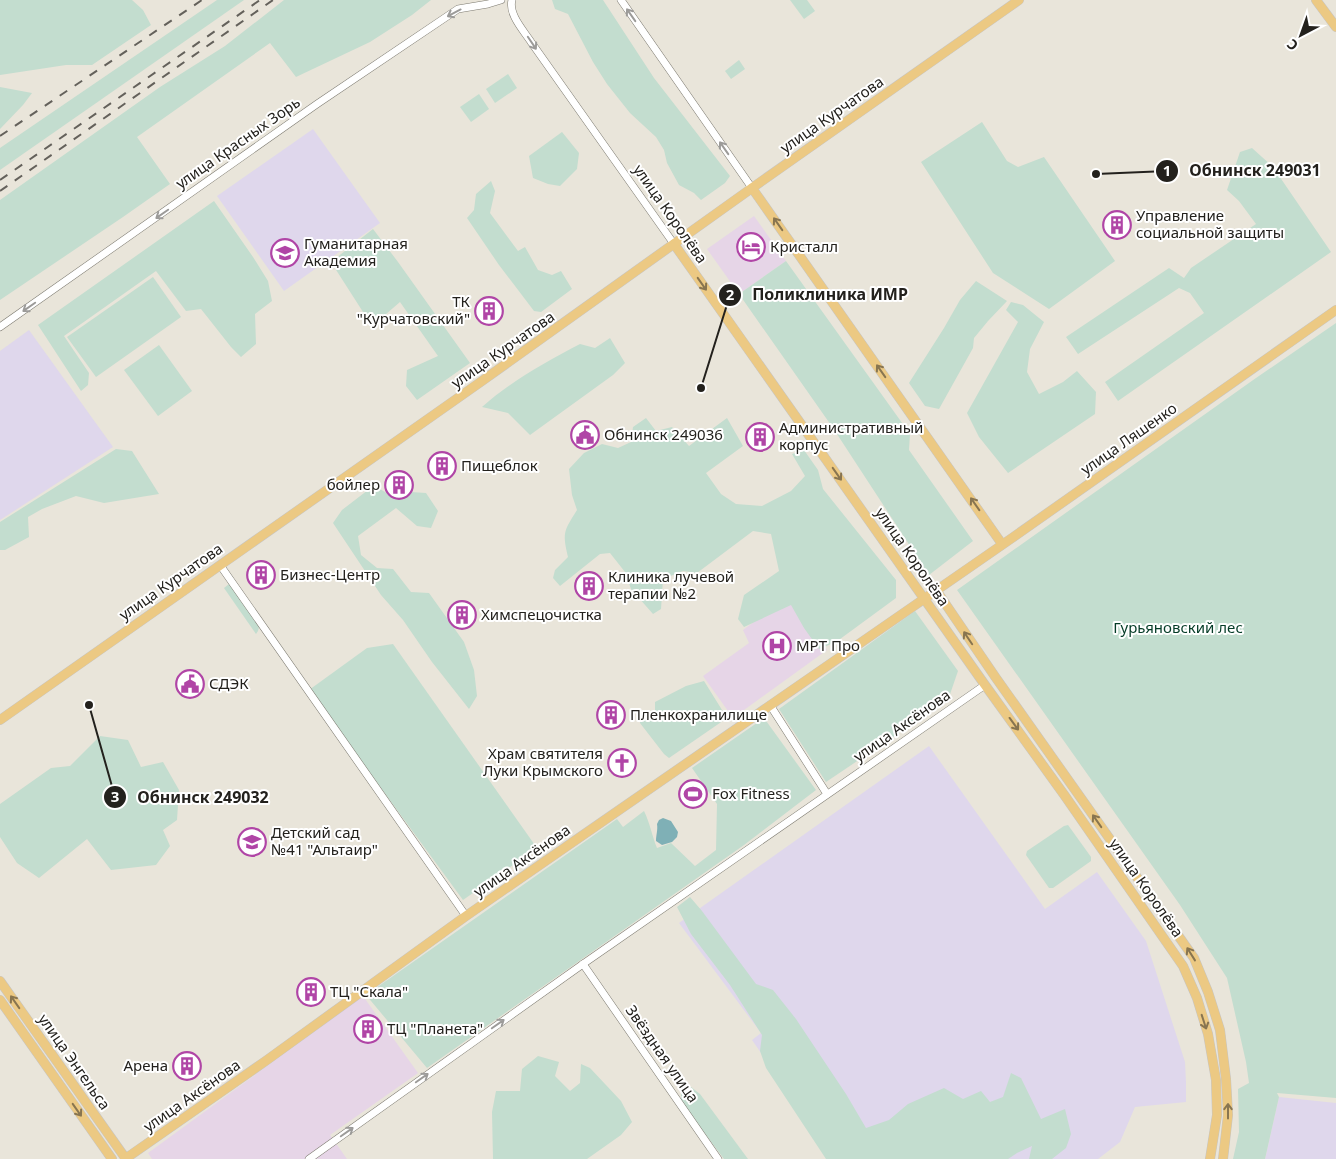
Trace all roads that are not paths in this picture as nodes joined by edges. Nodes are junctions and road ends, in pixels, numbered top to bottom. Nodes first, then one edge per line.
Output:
1 (501, 0) edge
2 (512, 0) edge
3 (621, 0) edge
4 (1020, 0) edge
5 (1316, 0) edge
6 (1336, 27) edge
7 (752, 188) junction
8 (674, 244) junction
9 (1336, 310) edge
10 (0, 327) edge
11 (1002, 544) junction
12 (220, 565) junction
13 (936, 590) junction
14 (924, 598) junction
15 (996, 678) junction
16 (985, 685) junction
17 (770, 705) junction
18 (0, 720) edge
19 (828, 794) junction
20 (466, 916) junction
21 (582, 964) junction
22 (0, 981) edge
23 (0, 1000) edge
24 (112, 1159) edge
25 (125, 1159) edge
26 (309, 1159) edge
27 (718, 1159) edge
28 (1210, 1159) edge
29 (1222, 1159) edge

1 -> 10 street, улица Красных Зорь
2 -> 8 street, улица Королёва
7 -> 3 street
4 - 7 main road, улица Курчатова
5 - 6 main road
7 - 8 main road, улица Курчатова
11 -> 7 main road
8 - 12 main road, улица Курчатова
8 -> 14 main road, улица Королёва
9 - 11 main road, улица Ляшенко
11 - 13 main road, улица Ляшенко
12 - 18 main road, улица Курчатова
12 - 20 street
13 - 14 main road, улица Аксёнова
15 -> 13 main road, улица Королёва
14 - 16 main road, улица Королёва
14 - 17 main road, улица Аксёнова
15 - 16 main road, улица Аксёнова
29 -> 15 main road, улица Королёва
16 - 19 street, улица Аксёнова
16 -> 28 main road, улица Королёва
17 - 19 street
17 - 20 main road, улица Аксёнова
19 - 21 street, улица Аксёнова
20 - 25 main road, улица Аксёнова
26 -> 21 street, улица Аксёнова
21 - 27 street, Звёздная улица
25 -> 22 main road, улица Энгельса
23 -> 24 main road, улица Энгельса

